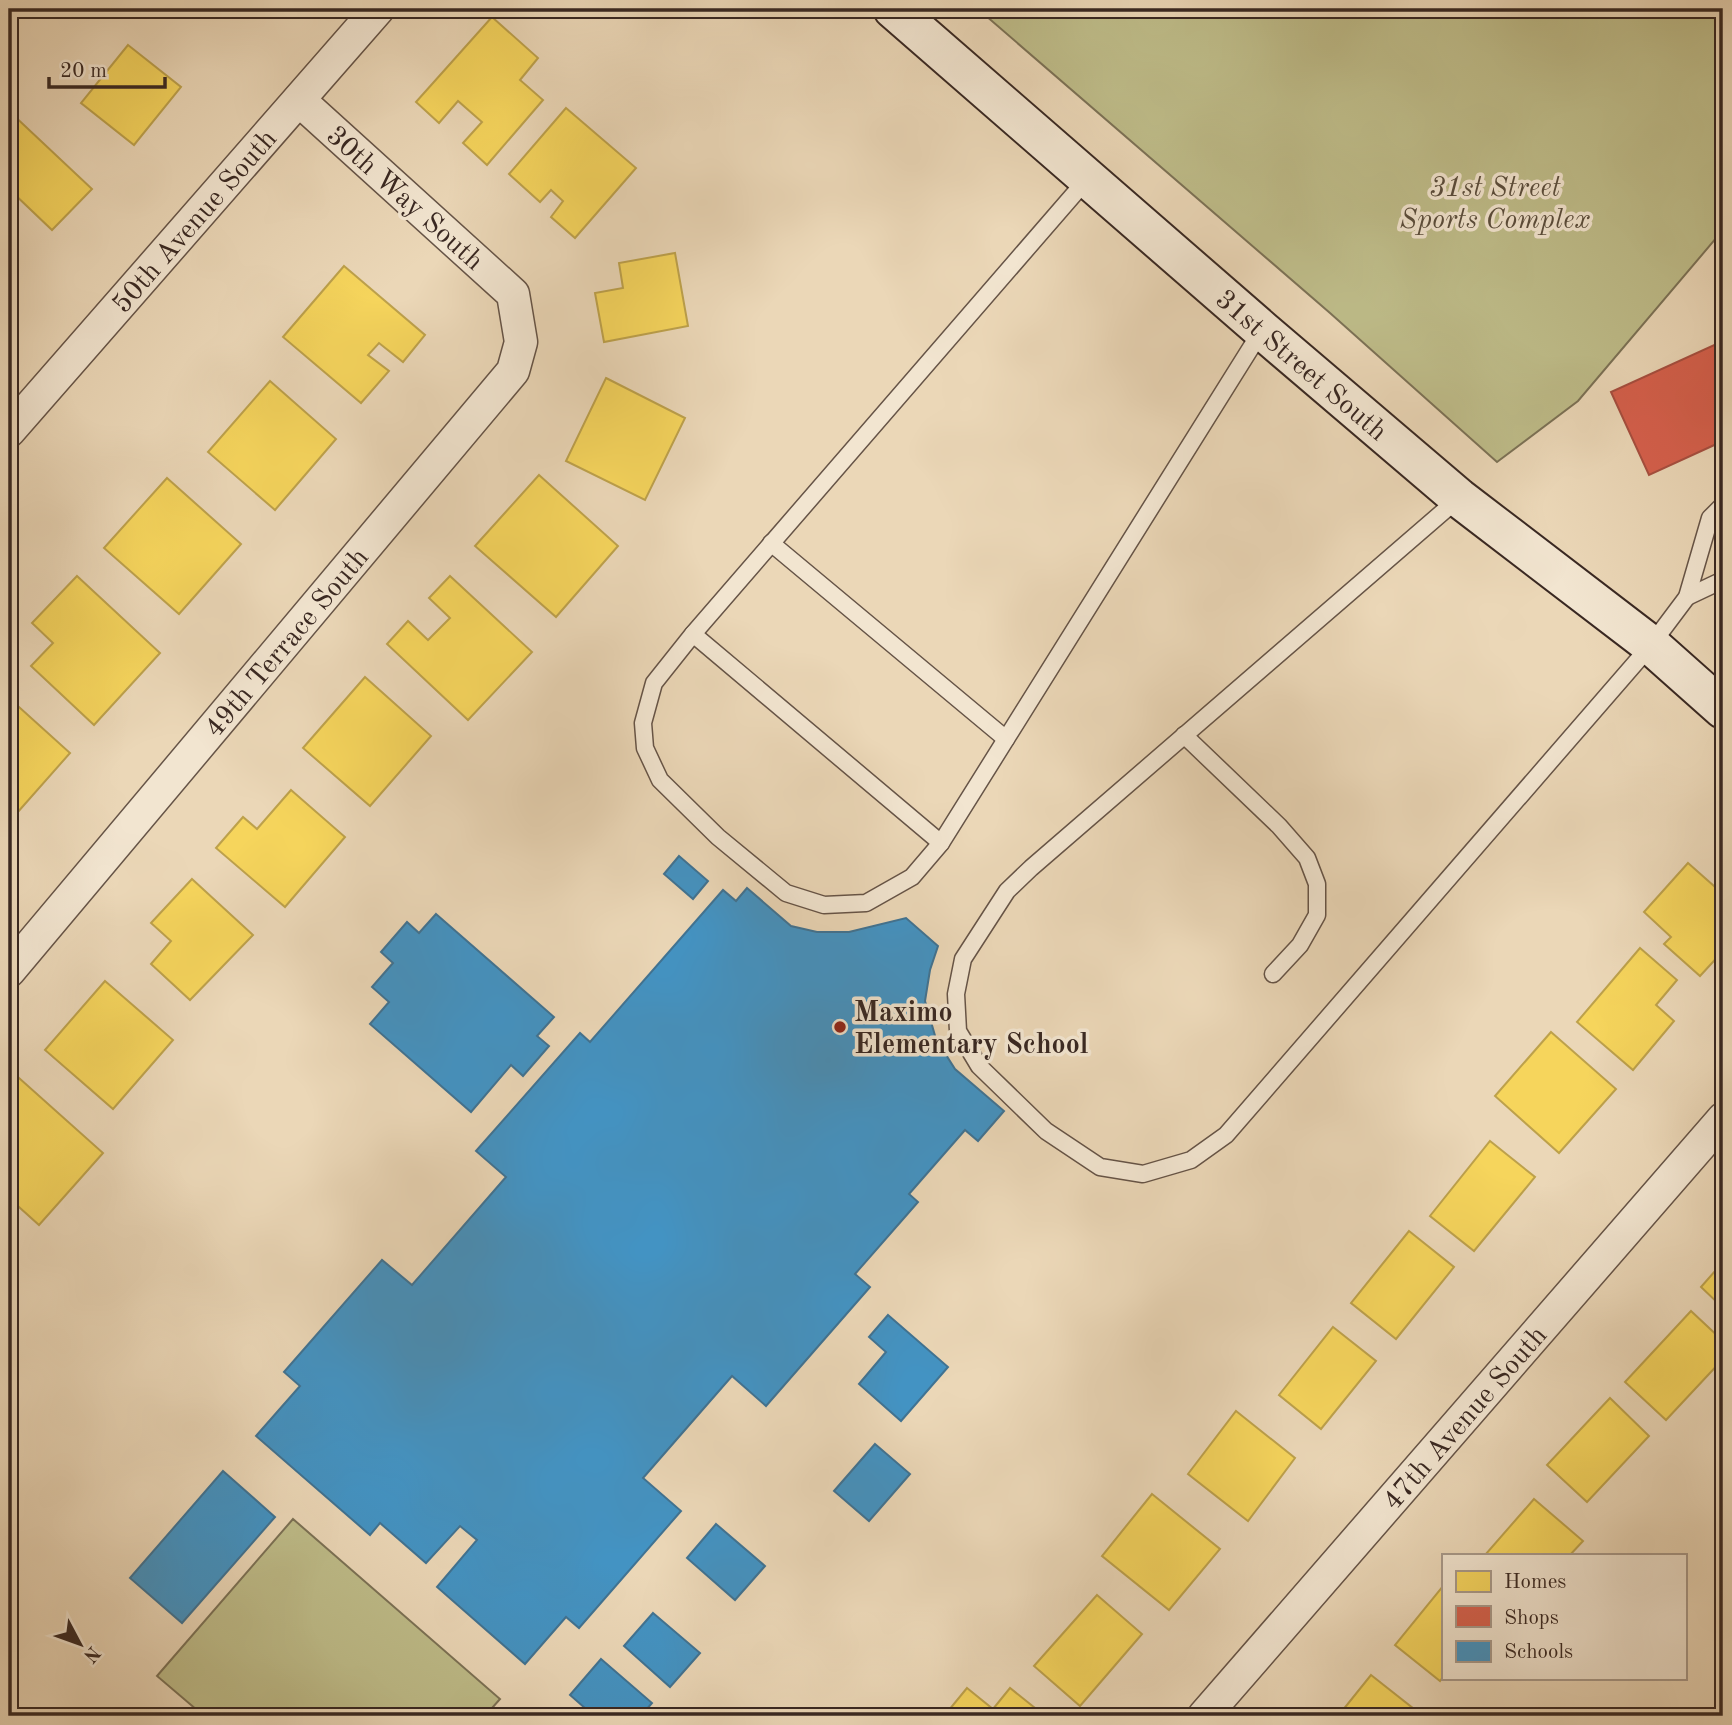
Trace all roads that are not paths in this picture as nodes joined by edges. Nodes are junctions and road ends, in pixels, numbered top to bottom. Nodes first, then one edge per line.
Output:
1 (379, 9) edge
2 (893, 9) edge
3 (299, 100) junction
4 (1088, 178) junction
5 (513, 294) joint
6 (1262, 330) junction
7 (9, 431) edge
8 (1459, 498) junction
9 (1723, 505) edge
10 (771, 543) junction
11 (1723, 580) edge
12 (1687, 597) junction
13 (693, 634) junction
14 (1651, 645) junction
15 (1723, 709) edge
16 (1184, 735) junction
17 (1006, 739) junction
18 (940, 843) junction
19 (9, 971) edge
20 (1273, 974) dead end
21 (1723, 1119) edge
22 (1205, 1716) edge

1 - 3 street, 50th Avenue South
2 - 4 street, 31st Street South
3 - 5 street, 30th Way South
3 - 7 street, 50th Avenue South
4 - 6 street, 31st Street South
4 - 10 lane
5 - 19 street, 49th Terrace South
6 - 8 street, 31st Street South
6 - 17 lane
8 - 14 street, 31st Street South
8 - 16 lane
9 - 12 lane
10 - 13 lane
10 - 17 lane
11 - 12 lane
12 - 14 lane
13 - 18 lane
13 - 18 lane
14 - 15 street, 31st Street South
14 - 16 lane
16 - 20 lane
17 - 18 lane
21 - 22 street, 47th Avenue South

